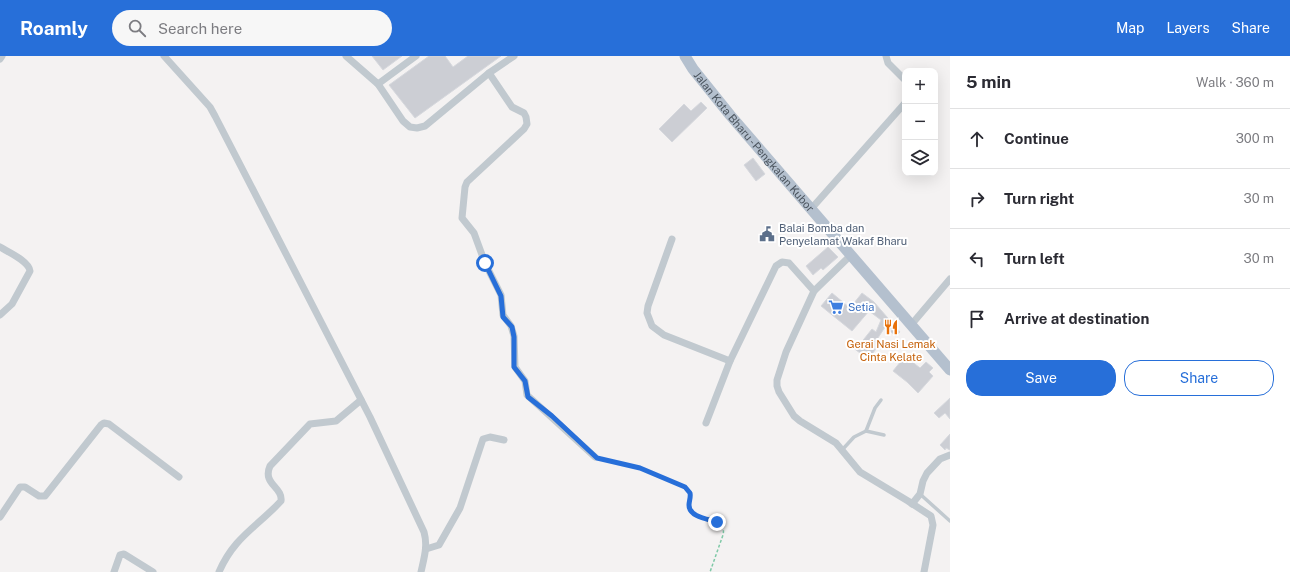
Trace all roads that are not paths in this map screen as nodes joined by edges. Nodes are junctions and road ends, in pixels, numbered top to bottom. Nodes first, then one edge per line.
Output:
1 (2, 56) edge
2 (164, 56) edge
3 (346, 56) edge
4 (416, 56) edge
5 (514, 56) edge
6 (886, 56) edge
7 (689, 58) edge
8 (0, 59) edge
9 (489, 73) junction
10 (902, 77) edge
11 (378, 84) junction
12 (904, 104) edge
13 (811, 209) junction
14 (672, 239) dead end
15 (0, 247) edge
16 (851, 255) junction
17 (950, 279) edge
18 (814, 291) junction
19 (0, 315) edge
20 (911, 325) junction
21 (730, 361) junction
22 (950, 370) edge
23 (362, 400) junction
24 (881, 400) dead end
25 (706, 423) dead end
26 (866, 431) junction
27 (884, 435) dead end
28 (504, 440) dead end
29 (842, 450) junction
30 (950, 455) edge
31 (595, 457) road end
32 (179, 477) dead end
33 (920, 494) junction
34 (912, 504) junction
35 (0, 517) edge
36 (950, 521) edge
37 (426, 549) junction
38 (114, 572) edge
39 (153, 572) edge
40 (219, 572) edge
41 (421, 572) edge
42 (924, 572) edge

1 - 8 street
2 - 23 street
3 - 11 street
4 - 11 street
5 - 9 street
6 - 10 street
7 - 13 main road, Jalan Kota Bharu - Pengkalan Kubor
9 - 11 street
9 - 31 street
12 - 13 street
13 - 16 main road, Jalan Kota Bharu - Pengkalan Kubor
14 - 21 street
15 - 19 street
16 - 18 street
16 - 20 main road, Jalan Kota Bharu - Pengkalan Kubor
17 - 20 street
18 - 21 street
18 - 29 street
20 - 22 main road, Jalan Kota Bharu - Pengkalan Kubor
21 - 25 street
23 - 37 street
23 - 40 street
24 - 26 lane
26 - 27 lane
26 - 29 lane
28 - 37 street
29 - 34 street
30 - 33 street
32 - 35 street
33 - 34 street
33 - 36 lane
34 - 42 street
37 - 41 street
38 - 39 street

